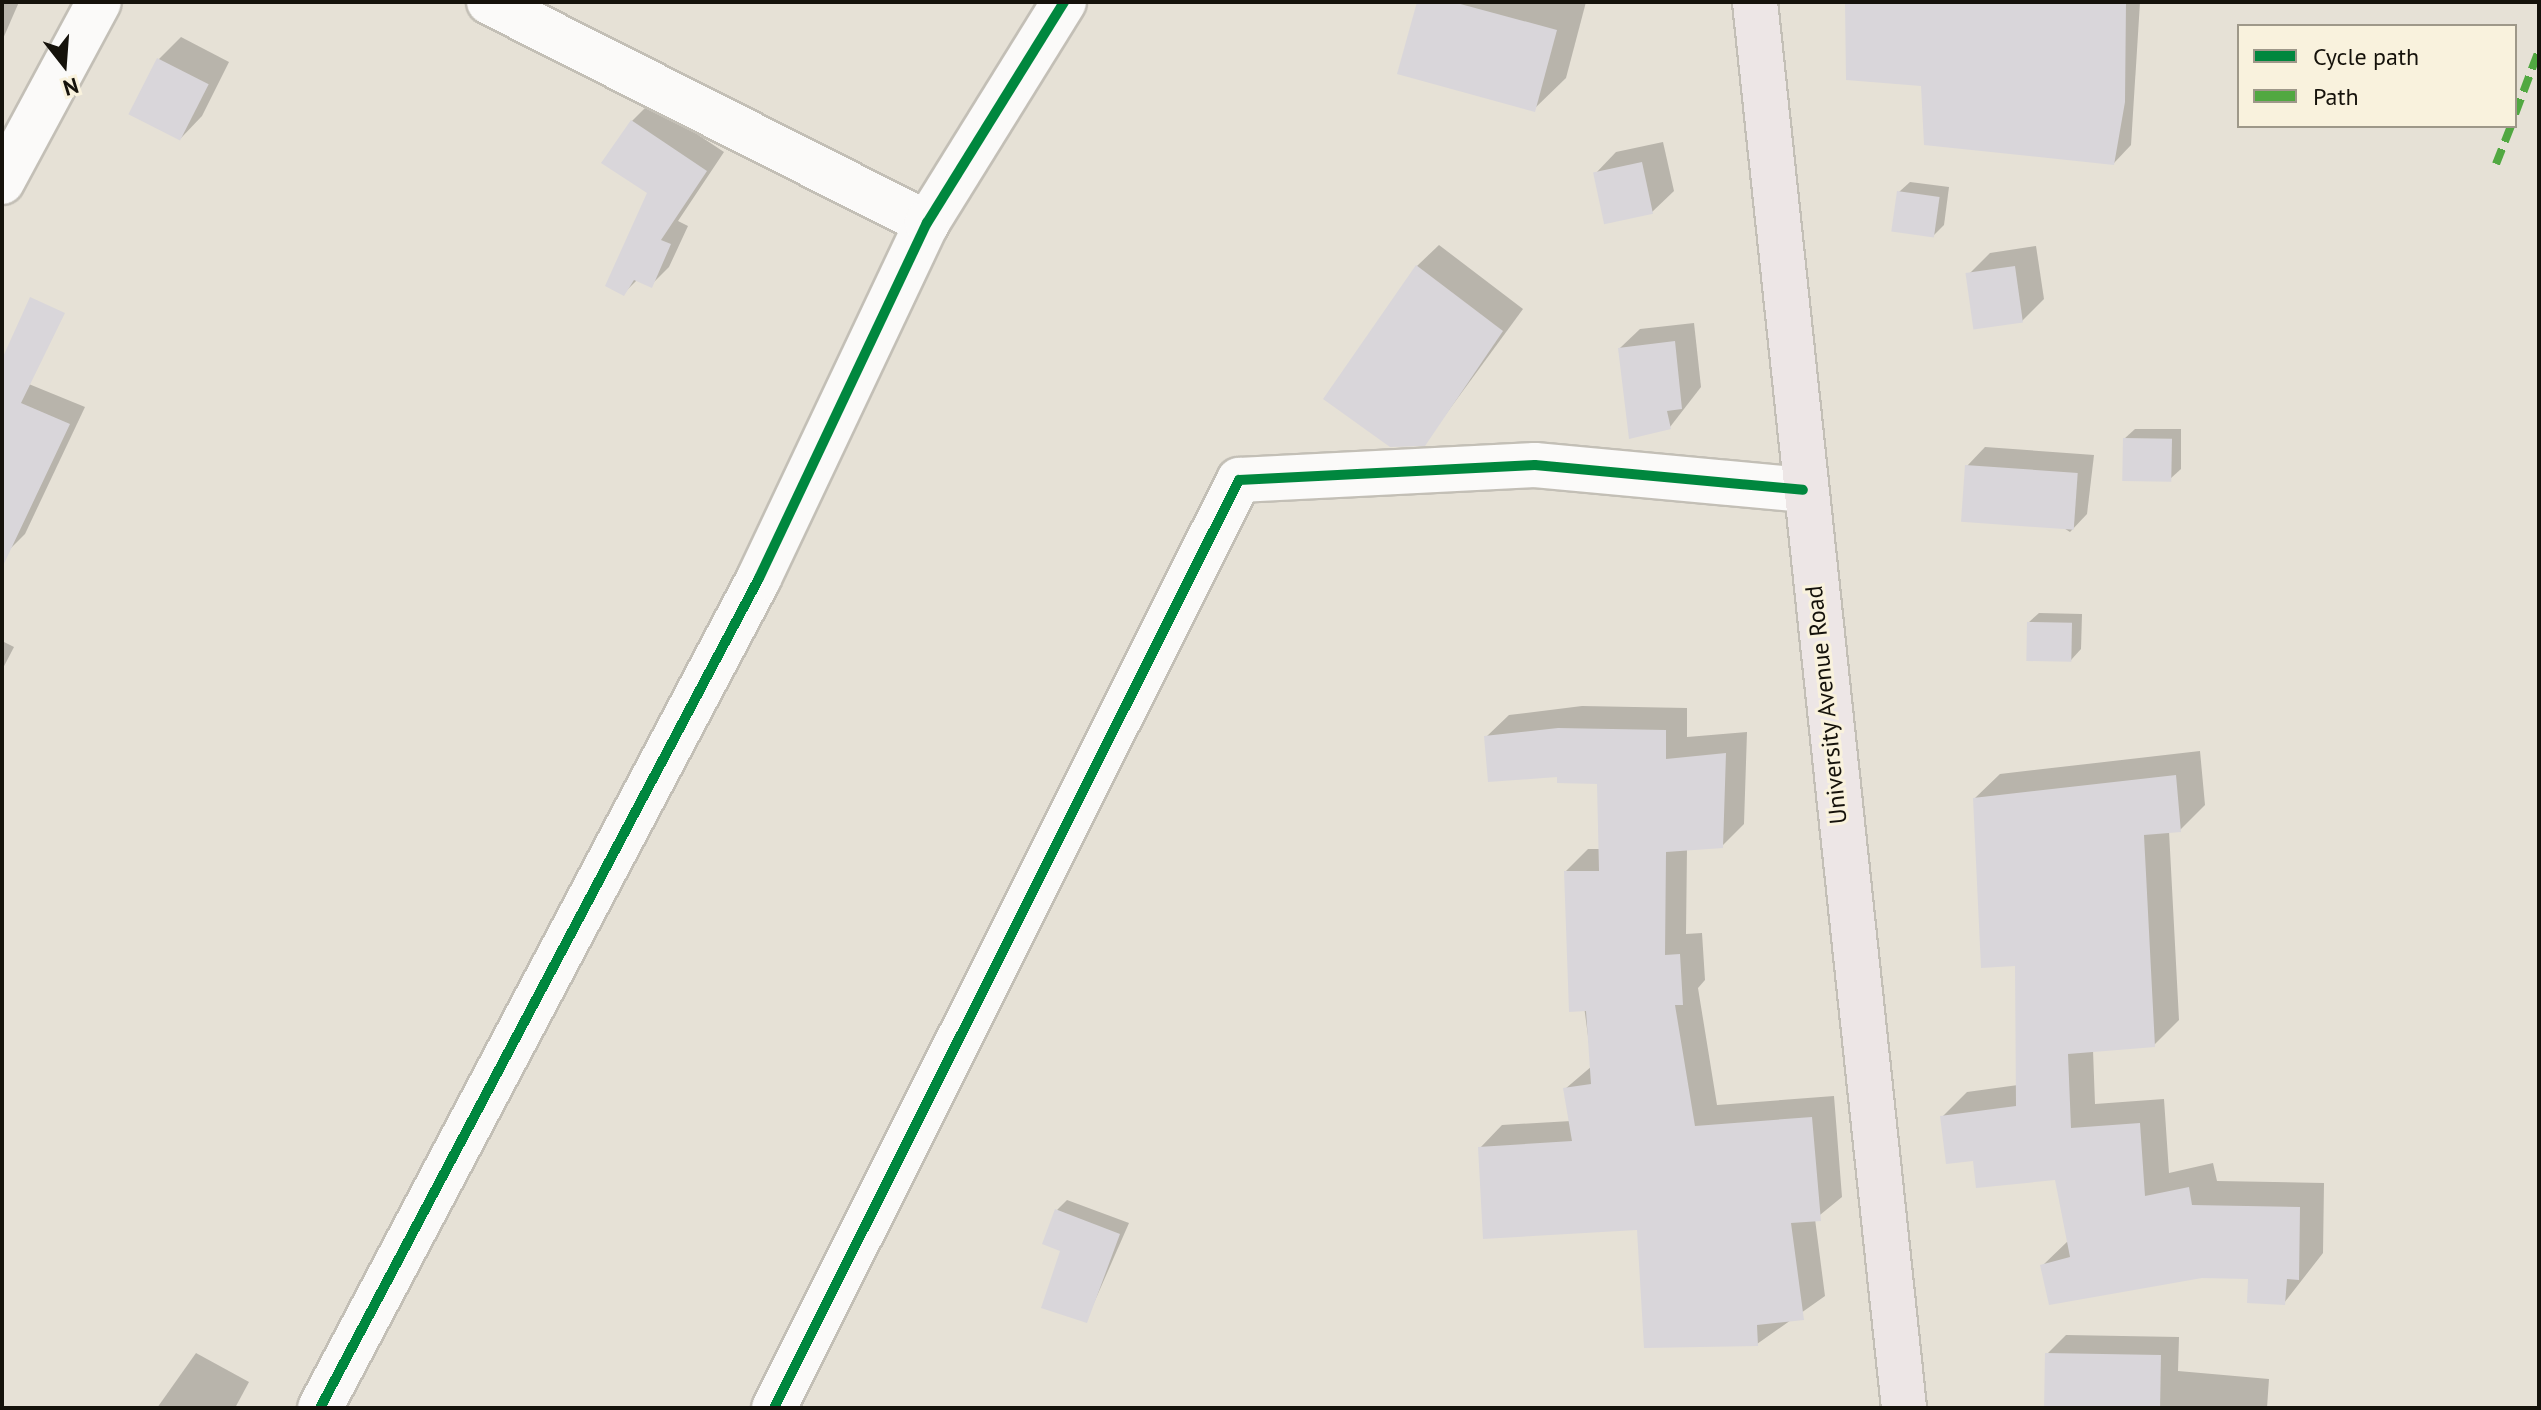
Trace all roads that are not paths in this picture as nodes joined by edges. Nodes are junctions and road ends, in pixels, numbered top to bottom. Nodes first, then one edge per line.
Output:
1 (99, 2) edge
2 (489, 2) edge
3 (1064, 2) edge
4 (1755, 2) edge
5 (2, 182) edge
6 (927, 223) junction
7 (1803, 490) junction
8 (320, 1408) edge
9 (774, 1408) edge
10 (1904, 1408) edge

1 - 5 street
2 - 6 street
3 - 6 street
4 - 7 main road, University Avenue Road
6 - 8 street
7 - 9 street
7 - 10 main road, University Avenue Road

